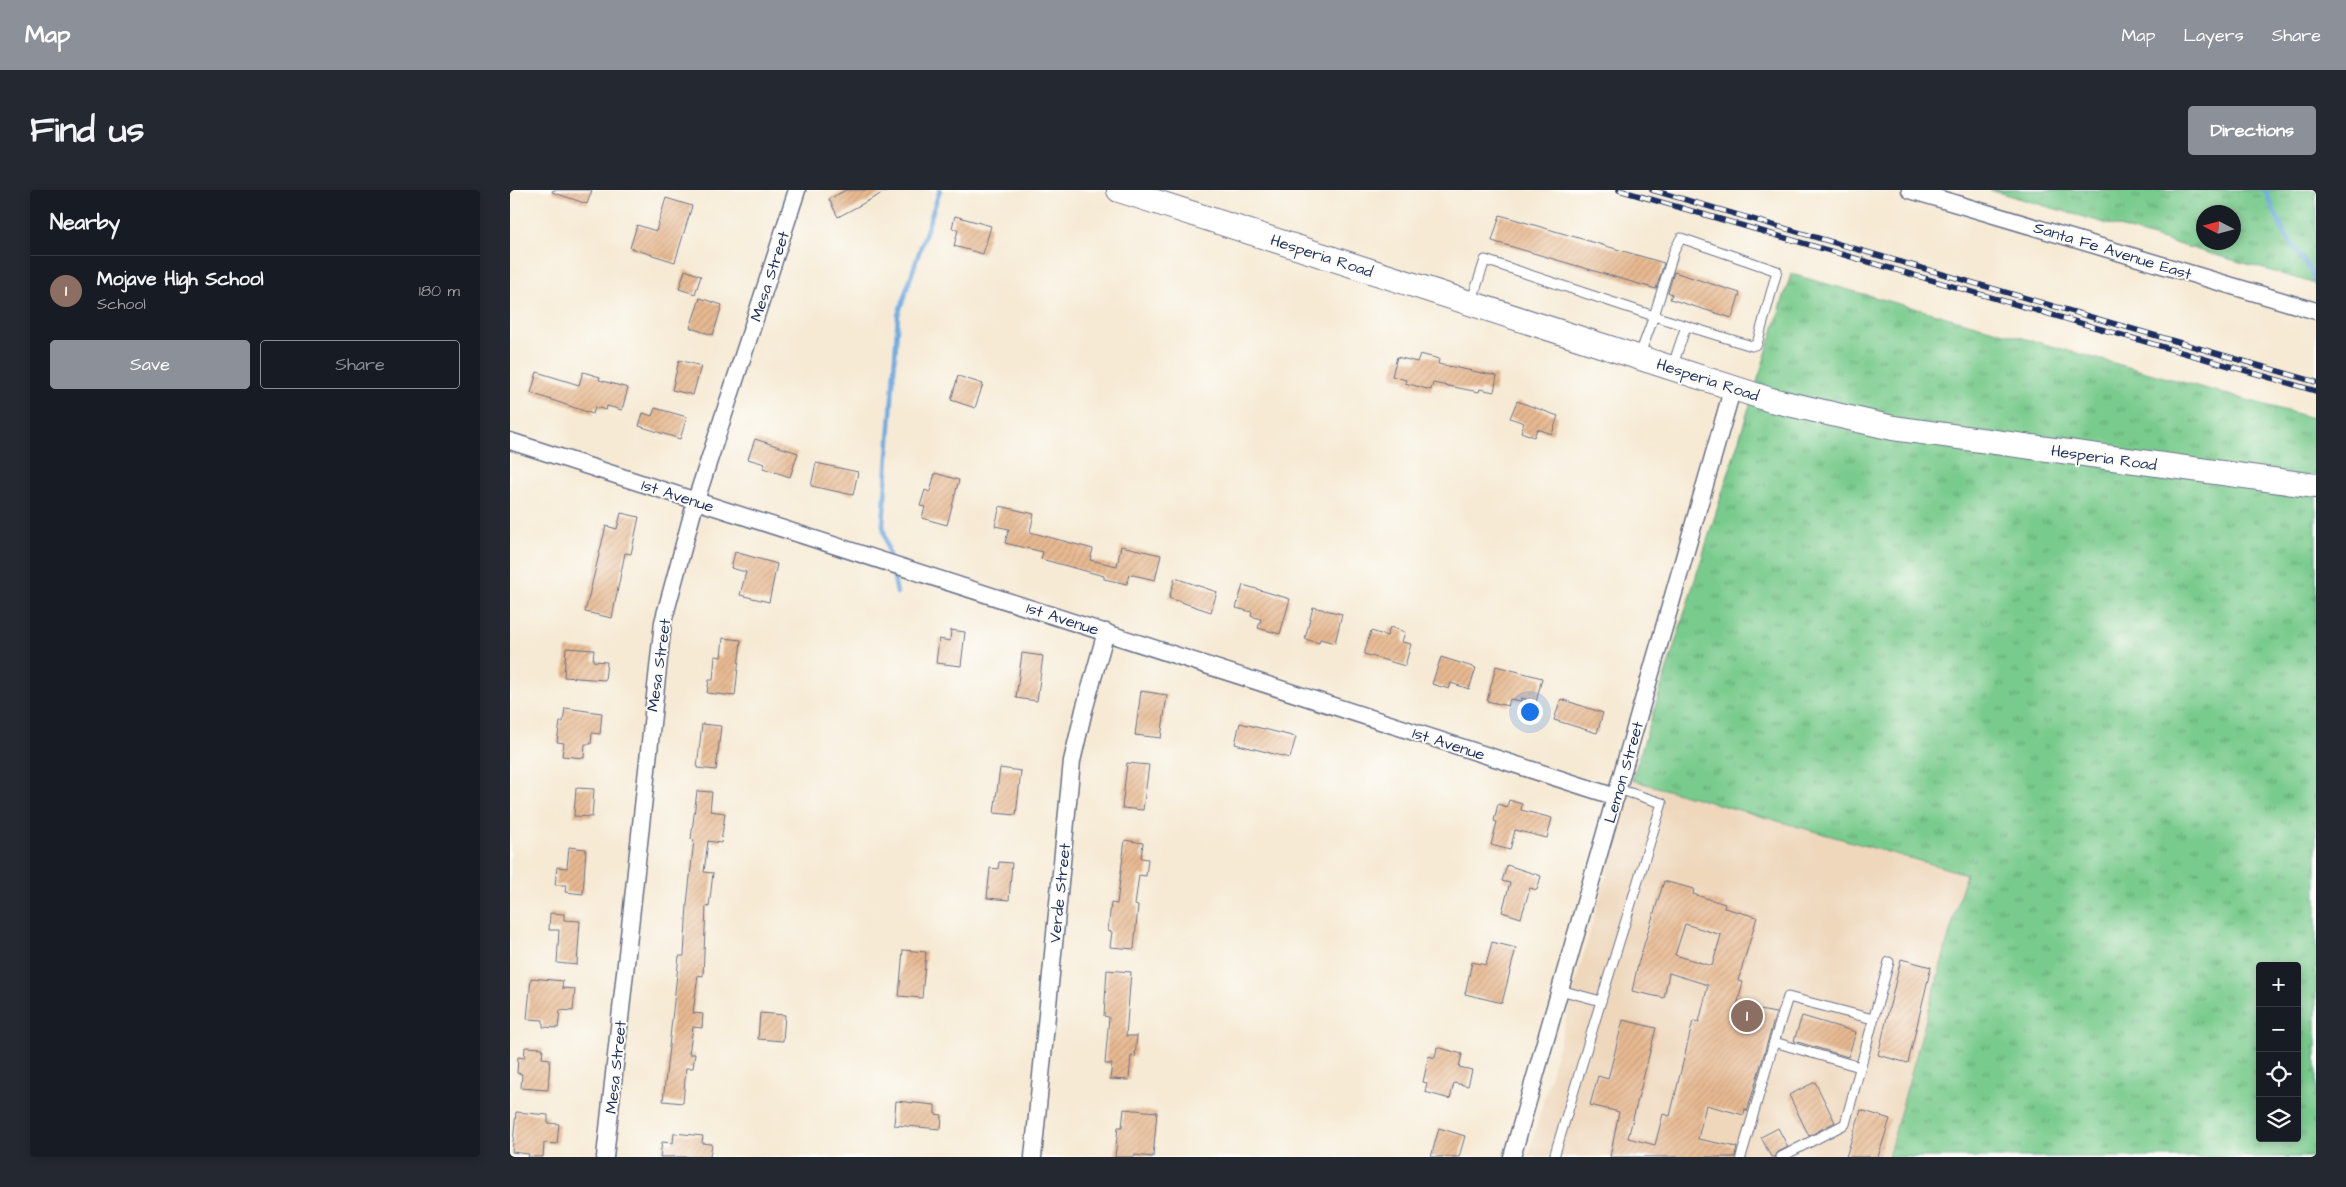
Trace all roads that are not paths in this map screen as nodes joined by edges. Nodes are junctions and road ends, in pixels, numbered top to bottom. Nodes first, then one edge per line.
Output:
1 (797, 190) edge
2 (1118, 190) edge
3 (1910, 190) edge
4 (1471, 303) junction
5 (2315, 311) edge
6 (1654, 316) junction
7 (1686, 326) junction
8 (1639, 357) junction
9 (1672, 368) junction
10 (1732, 387) junction
11 (510, 441) edge
12 (2316, 486) edge
13 (696, 500) junction
14 (1106, 632) junction
15 (1617, 793) junction
16 (1889, 962) dead end
17 (1560, 990) junction
18 (1601, 1001) junction
19 (1873, 1019) junction
20 (1774, 1042) junction
21 (1860, 1067) junction
22 (1514, 1156) edge
23 (605, 1157) edge
24 (1033, 1157) edge
25 (1554, 1157) edge
26 (1741, 1157) edge
27 (1781, 1157) edge

1 - 13 street, Mesa Street
2 - 4 main road, Hesperia Road
3 - 5 street, Santa Fe Avenue East
4 - 6 lane
4 - 8 main road, Hesperia Road
6 - 7 lane
6 - 7 lane
6 - 8 lane
7 - 9 lane
8 - 9 main road, Hesperia Road
9 - 10 main road, Hesperia Road
10 - 12 main road, Hesperia Road
10 - 15 street, Lemon Street
11 - 13 street, 1st Avenue
13 - 14 street, 1st Avenue
13 - 23 street, Mesa Street
14 - 15 street, 1st Avenue
14 - 24 street, Verde Street
15 - 17 street, Lemon Street
15 - 18 lane
16 - 19 lane
17 - 18 lane
17 - 22 street, Lemon Street
18 - 25 lane
19 - 20 lane
19 - 21 lane
20 - 21 lane
20 - 26 lane
21 - 27 lane

